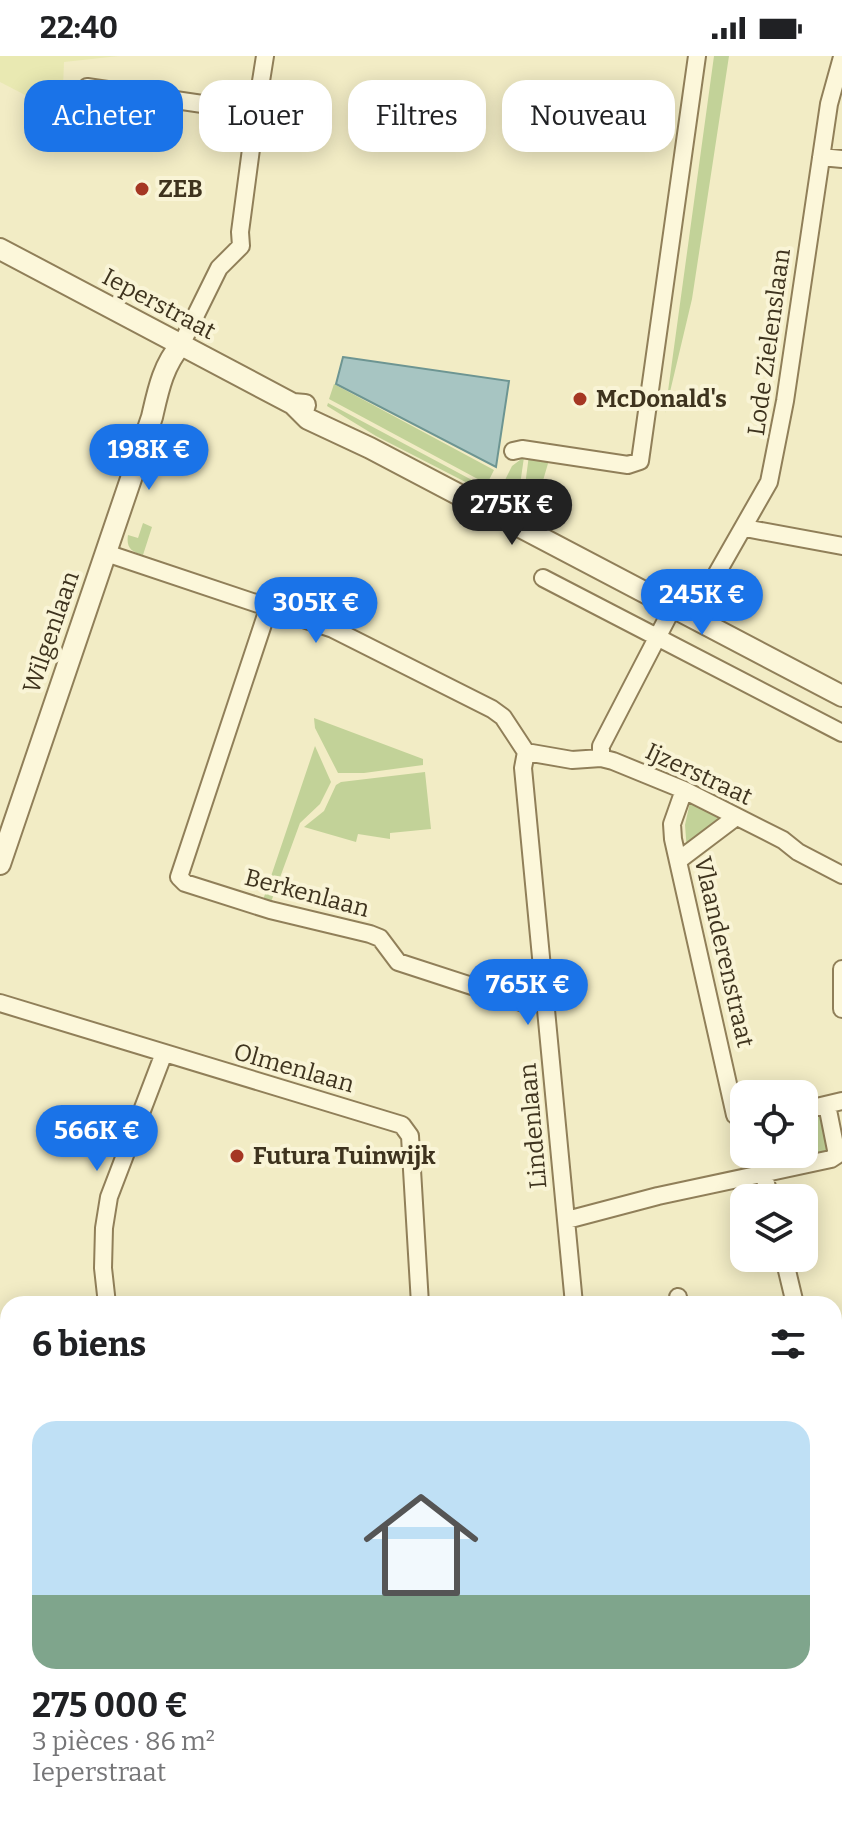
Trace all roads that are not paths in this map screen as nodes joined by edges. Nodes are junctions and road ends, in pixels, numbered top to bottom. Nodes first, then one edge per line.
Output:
1 (265, 56) edge
2 (697, 56) edge
3 (842, 57) edge
4 (261, 80) edge
5 (251, 152) edge
6 (821, 157) junction
7 (842, 159) edge
8 (0, 249) edge
9 (183, 339) junction
10 (513, 451) dead end
11 (745, 528) junction
12 (842, 546) edge
13 (106, 553) junction
14 (543, 578) dead end
15 (673, 607) junction
16 (268, 609) junction
17 (692, 617) junction
18 (657, 636) junction
19 (842, 696) edge
20 (842, 733) edge
21 (526, 752) junction
22 (601, 758) junction
23 (684, 790) junction
24 (736, 817) junction
25 (679, 860) junction
26 (0, 864) edge
27 (842, 875) edge
28 (842, 969) edge
29 (546, 1002) junction
30 (0, 1003) edge
31 (842, 1009) edge
32 (164, 1053) junction
33 (730, 1092) edge
34 (835, 1103) edge
35 (762, 1168) edge
36 (764, 1173) junction
37 (767, 1184) edge
38 (567, 1220) junction
39 (787, 1272) edge
40 (106, 1296) edge
41 (420, 1296) edge
42 (573, 1296) edge
43 (793, 1296) edge

1 - 4 street
2 - 10 street
3 - 6 street, Lode Zielenslaan
5 - 9 street
6 - 7 street
6 - 11 street, Lode Zielenslaan
8 - 9 street, Ieperstraat
9 - 13 street, Wilgenlaan
9 - 15 street, Ieperstraat
11 - 12 street
11 - 17 street, Lode Zielenslaan
13 - 16 street
13 - 26 street, Wilgenlaan
14 - 18 street
15 - 17 street, Ieperstraat
15 - 18 street
16 - 21 street
16 - 29 street, Berkenlaan
17 - 19 street, Ieperstraat
18 - 20 street
18 - 22 street
21 - 22 street, Ijzerstraat
21 - 29 street, Lindenlaan
22 - 23 street, Ijzerstraat
23 - 24 street, Ijzerstraat
23 - 25 street, Vlaanderenstraat
24 - 25 street
24 - 27 street, Ijzerstraat
25 - 33 street, Vlaanderenstraat
28 - 31 street
29 - 38 street, Lindenlaan
30 - 32 street, Olmenlaan
32 - 40 street
32 - 41 street, Olmenlaan
34 - 36 street
35 - 36 street
36 - 37 street
36 - 38 street
38 - 42 street, Lindenlaan
39 - 43 street

